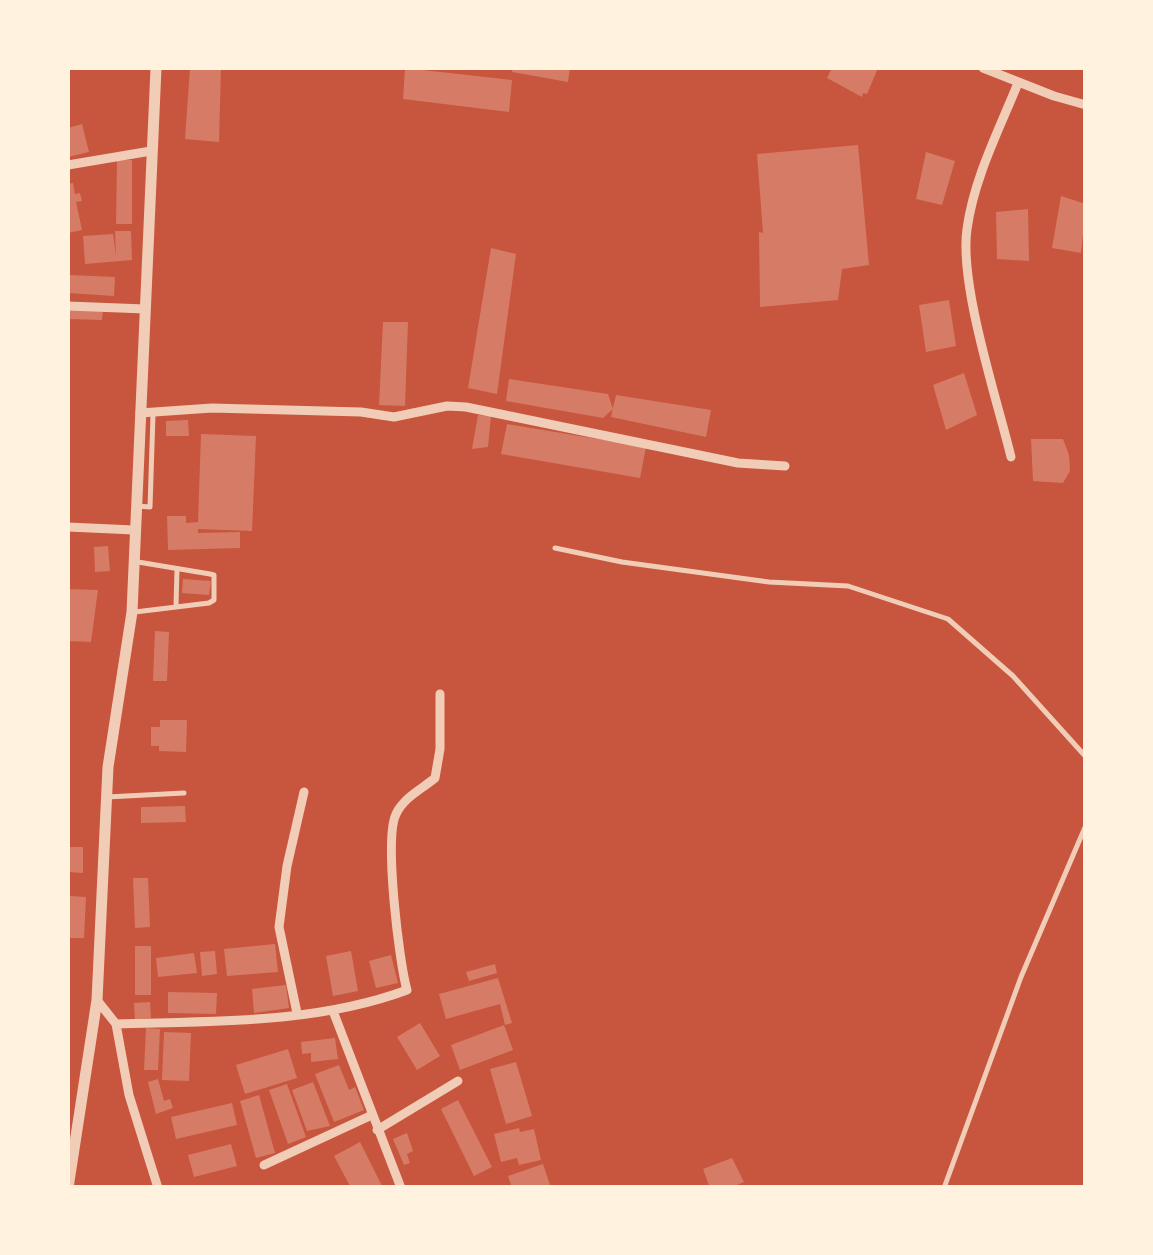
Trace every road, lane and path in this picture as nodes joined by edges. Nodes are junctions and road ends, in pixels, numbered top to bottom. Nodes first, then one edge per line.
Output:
1 (156, 68) edge
2 (983, 68) edge
3 (1018, 82) junction
4 (1086, 105) edge
5 (151, 152) junction
6 (68, 165) edge
7 (68, 306) edge
8 (145, 309) junction
9 (147, 414) junction
10 (1011, 457) dead end
11 (786, 466) dead end
12 (68, 527) edge
13 (134, 530) junction
14 (555, 548) dead end
15 (135, 562) junction
16 (177, 569) junction
17 (176, 607) junction
18 (132, 612) junction
19 (440, 694) dead end
20 (1086, 757) edge
21 (184, 792) dead end
22 (304, 792) dead end
23 (107, 797) junction
24 (1086, 825) edge
25 (98, 1000) junction
26 (333, 1011) junction
27 (297, 1013) junction
28 (116, 1024) junction
29 (458, 1081) dead end
30 (372, 1115) junction
31 (377, 1130) junction
32 (264, 1166) dead end
33 (68, 1188) edge
34 (158, 1188) edge
35 (401, 1188) edge
36 (944, 1188) edge

1 - 5 street
2 - 3 street
3 - 4 street
3 - 10 street
5 - 6 street
5 - 8 street
7 - 8 street
8 - 9 street
9 - 11 street
9 - 13 street
12 - 13 street
13 - 15 street
14 - 20 lane
15 - 16 lane
15 - 18 street
16 - 17 lane
16 - 17 lane
17 - 18 lane
18 - 23 street
19 - 26 street
21 - 23 lane
22 - 27 street
23 - 25 street
24 - 36 lane
25 - 28 street
25 - 33 street
26 - 27 street
26 - 30 street
27 - 28 street
28 - 34 street
29 - 31 street
30 - 31 street
30 - 32 street
31 - 35 street

